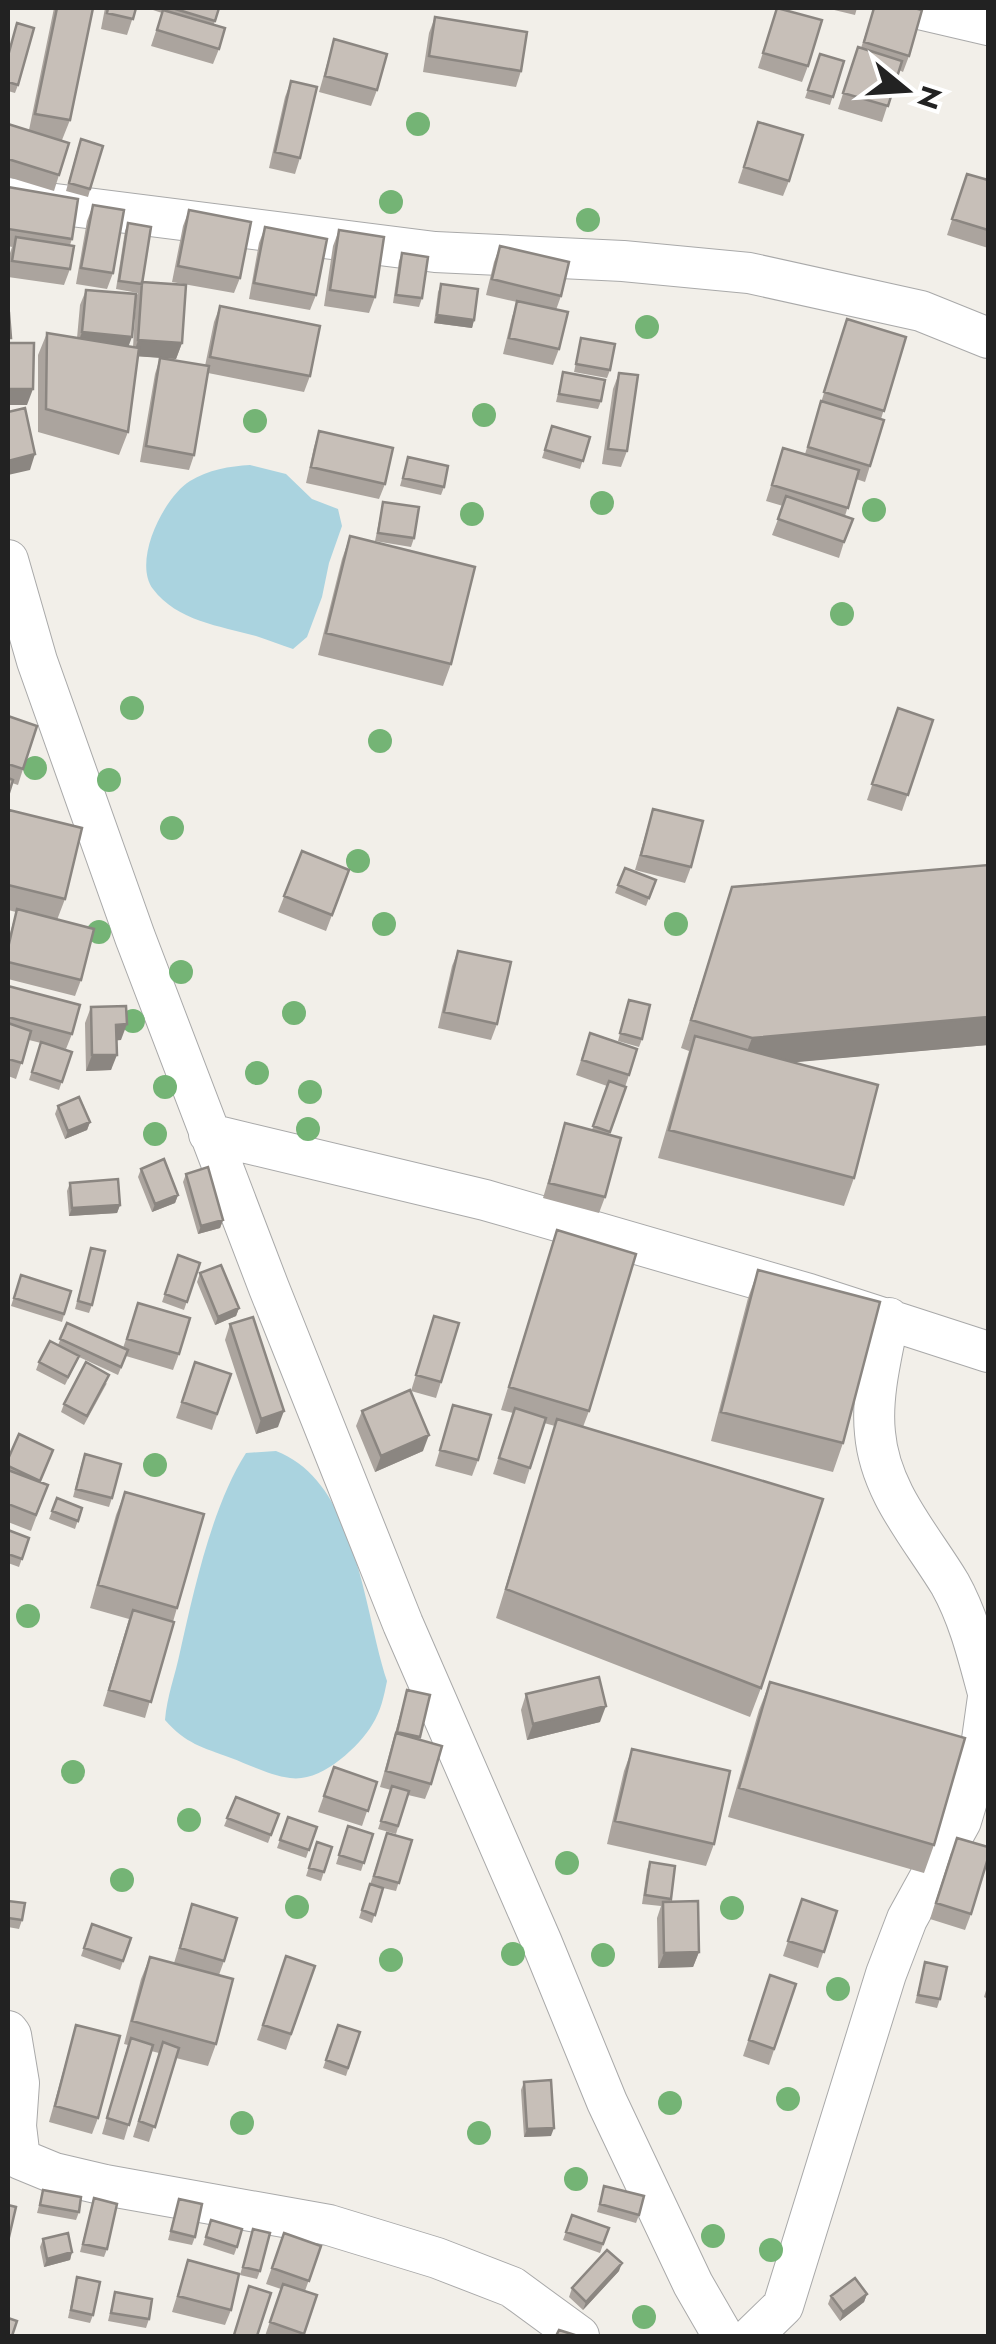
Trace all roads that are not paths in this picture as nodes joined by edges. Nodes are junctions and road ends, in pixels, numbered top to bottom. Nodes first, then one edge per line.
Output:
1 (914, 8) edge
2 (988, 25) edge
3 (8, 198) edge
4 (988, 338) edge
5 (8, 560) edge
6 (209, 1134) junction
7 (889, 1318) junction
8 (988, 1352) edge
9 (988, 1695) edge
10 (8, 2031) edge
11 (579, 2336) edge
12 (724, 2336) edge
13 (752, 2336) edge

1 - 2 street
3 - 4 street
5 - 6 street
6 - 7 street
6 - 12 street
7 - 8 street
7 - 9 street
9 - 13 street
10 - 11 street

